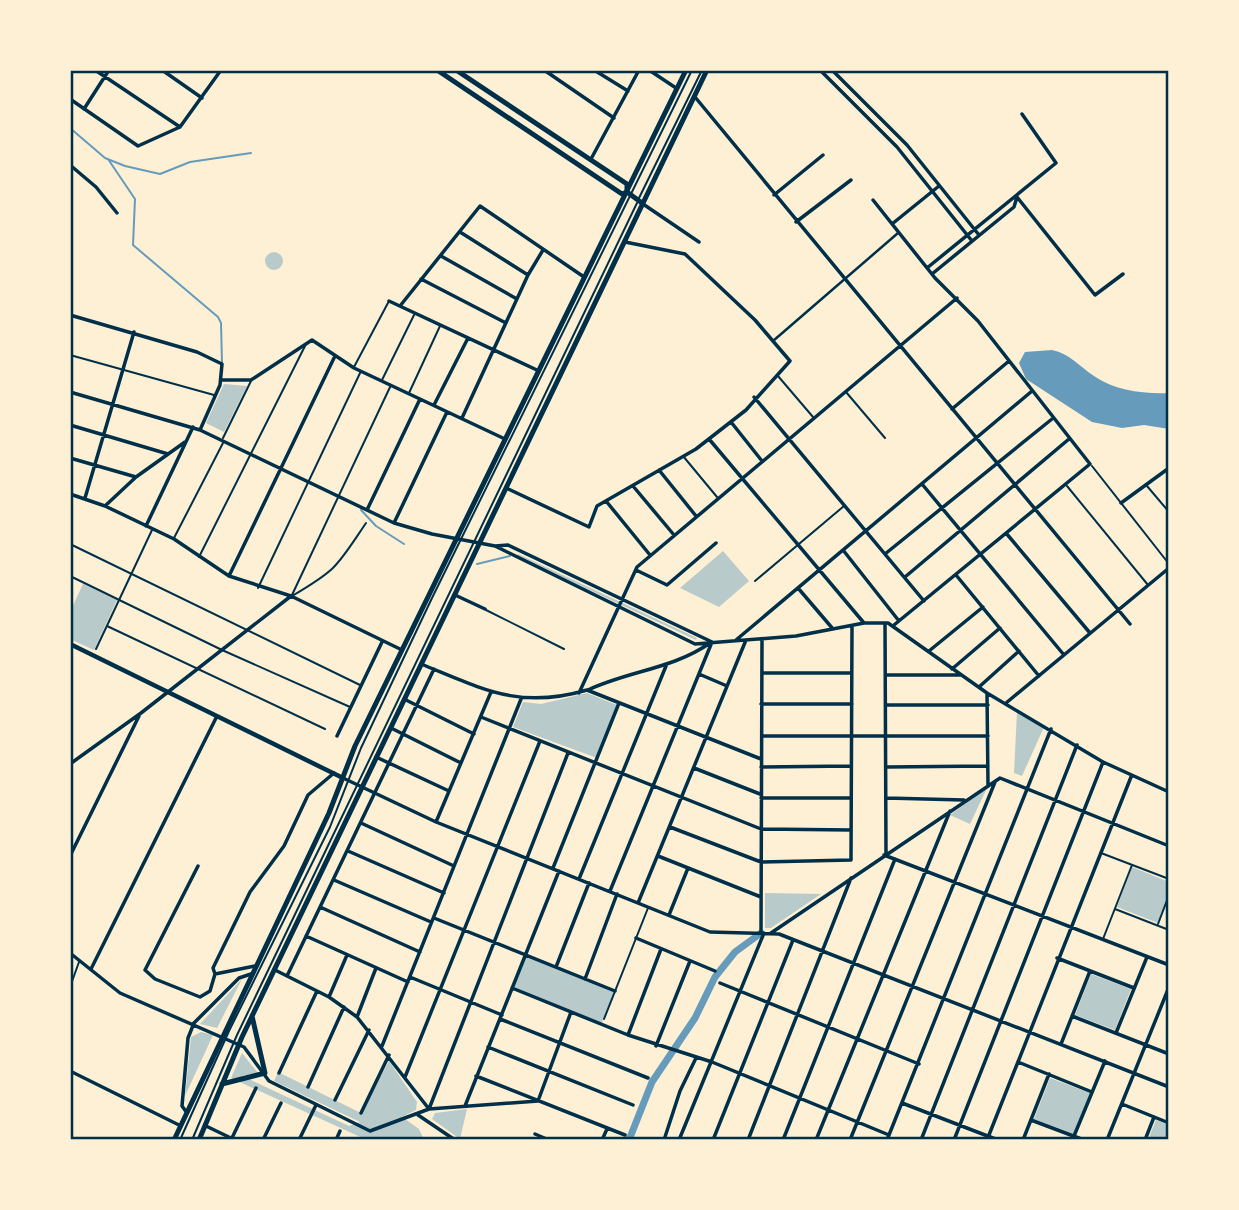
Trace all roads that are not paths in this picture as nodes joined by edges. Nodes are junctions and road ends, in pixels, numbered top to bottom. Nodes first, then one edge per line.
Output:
1 (96, 70) edge
2 (109, 70) edge
3 (162, 70) edge
4 (221, 70) edge
5 (437, 70) edge
6 (456, 70) edge
7 (544, 70) edge
8 (594, 70) edge
9 (639, 70) edge
10 (649, 70) edge
11 (686, 70) edge
12 (692, 70) edge
13 (704, 70) edge
14 (820, 70) edge
15 (832, 70) edge
16 (105, 76) junction
17 (677, 89) junction
18 (628, 91) junction
19 (496, 96) junction
20 (694, 96) junction
21 (202, 98) junction
22 (70, 100) edge
23 (490, 105) junction
24 (84, 109) junction
25 (1022, 114) dead end
26 (614, 118) junction
27 (180, 127) junction
28 (823, 155) dead end
29 (591, 159) junction
30 (70, 165) edge
31 (851, 180) dead end
32 (939, 186) junction
33 (933, 191) junction
34 (629, 194) junction
35 (774, 195) junction
36 (1017, 197) junction
37 (873, 200) dead end
38 (640, 201) junction
39 (117, 213) dead end
40 (796, 222) junction
41 (891, 224) junction
42 (974, 229) junction
43 (460, 232) junction
44 (899, 232) junction
45 (967, 235) junction
46 (979, 235) junction
47 (972, 240) junction
48 (623, 242) junction
49 (699, 242) dead end
50 (543, 249) junction
51 (441, 256) junction
52 (927, 268) junction
53 (932, 274) junction
54 (1123, 274) dead end
55 (528, 275) junction
56 (586, 278) junction
57 (421, 279) junction
58 (845, 279) junction
59 (957, 298) junction
60 (517, 299) junction
61 (389, 301) joint
62 (400, 306) junction
63 (415, 313) junction
64 (70, 314) edge
65 (506, 323) junction
66 (440, 325) junction
67 (134, 332) junction
68 (468, 338) junction
69 (774, 341) junction
70 (307, 344) junction
71 (899, 346) junction
72 (495, 350) junction
73 (70, 355) edge
74 (334, 358) junction
75 (1009, 362) junction
76 (121, 368) junction
77 (354, 368) junction
78 (361, 371) junction
79 (541, 372) junction
80 (777, 375) junction
81 (221, 380) junction
82 (251, 380) junction
83 (382, 381) junction
84 (391, 385) junction
85 (845, 391) junction
86 (1032, 391) junction
87 (70, 392) edge
88 (409, 393) junction
89 (215, 396) junction
90 (754, 397) junction
91 (420, 399) junction
92 (111, 403) junction
93 (435, 405) junction
94 (952, 410) junction
95 (447, 411) junction
96 (462, 418) junction
97 (814, 418) junction
98 (1053, 419) junction
99 (731, 422) junction
100 (70, 425) edge
101 (193, 427) junction
102 (200, 430) junction
103 (102, 434) junction
104 (885, 438) dead end
105 (976, 438) junction
106 (709, 439) junction
107 (789, 439) junction
108 (1069, 439) junction
109 (223, 440) junction
110 (507, 440) junction
111 (187, 441) junction
112 (249, 452) junction
113 (168, 454) junction
114 (683, 456) junction
115 (70, 458) edge
116 (762, 461) junction
117 (997, 463) junction
118 (93, 464) junction
119 (1090, 464) junction
120 (1169, 468) edge
121 (281, 469) junction
122 (659, 470) junction
123 (136, 477) junction
124 (742, 478) junction
125 (308, 482) junction
126 (1013, 483) junction
127 (922, 484) junction
128 (1066, 484) junction
129 (1147, 485) junction
130 (633, 486) junction
131 (504, 488) junction
132 (70, 494) edge
133 (338, 497) junction
134 (85, 498) junction
135 (718, 498) junction
136 (606, 501) junction
137 (1121, 503) junction
138 (105, 506) junction
139 (845, 506) junction
140 (943, 508) junction
141 (1035, 509) junction
142 (367, 510) junction
143 (1169, 512) edge
144 (696, 516) junction
145 (366, 523) dead end
146 (394, 523) junction
147 (146, 526) junction
148 (152, 528) junction
149 (961, 530) junction
150 (866, 531) junction
151 (1006, 533) junction
152 (674, 535) junction
153 (174, 539) junction
154 (459, 540) junction
155 (476, 543) junction
156 (716, 543) dead end
157 (70, 544) edge
158 (799, 544) junction
159 (495, 546) junction
160 (842, 550) junction
161 (886, 554) junction
162 (980, 554) junction
163 (650, 555) junction
164 (199, 557) junction
165 (1169, 566) edge
166 (820, 568) junction
167 (636, 570) junction
168 (131, 573) junction
169 (956, 575) junction
170 (70, 576) edge
171 (229, 576) junction
172 (905, 577) junction
173 (755, 581) dead end
174 (1148, 586) junction
175 (258, 588) junction
176 (798, 588) junction
177 (454, 594) junction
178 (291, 596) junction
179 (119, 600) junction
180 (622, 600) junction
181 (924, 601) junction
182 (983, 607) junction
183 (618, 608) junction
184 (485, 609) joint
185 (1119, 611) junction
186 (900, 621) junction
187 (885, 622) junction
188 (864, 623) junction
189 (1130, 624) dead end
190 (852, 625) junction
191 (894, 625) junction
192 (107, 626) junction
193 (1000, 628) junction
194 (833, 629) junction
195 (248, 630) junction
196 (1090, 634) junction
197 (762, 639) junction
198 (735, 640) junction
199 (746, 640) junction
200 (382, 642) junction
201 (712, 642) junction
202 (70, 644) edge
203 (96, 649) dead end
204 (564, 649) dead end
205 (222, 650) junction
206 (402, 650) junction
207 (1019, 651) junction
208 (929, 652) junction
209 (1064, 655) junction
210 (421, 664) junction
211 (666, 666) junction
212 (434, 669) junction
213 (952, 669) junction
214 (198, 670) junction
215 (762, 673) junction
216 (852, 673) junction
217 (699, 674) junction
218 (886, 675) junction
219 (960, 675) junction
220 (1039, 676) junction
221 (360, 685) junction
222 (727, 686) junction
223 (979, 688) junction
224 (587, 690) junction
225 (170, 691) junction
226 (491, 692) junction
227 (579, 693) junction
228 (987, 693) junction
229 (404, 699) junction
230 (521, 699) junction
231 (619, 703) junction
232 (1006, 703) junction
233 (761, 704) junction
234 (852, 704) junction
235 (887, 705) junction
236 (988, 705) junction
237 (417, 706) junction
238 (350, 707) junction
239 (141, 713) junction
240 (646, 714) junction
241 (217, 716) junction
242 (481, 717) junction
243 (677, 726) junction
244 (390, 728) junction
245 (510, 729) junction
246 (1051, 729) junction
247 (325, 730) dead end
248 (403, 734) junction
249 (474, 734) junction
250 (887, 735) junction
251 (337, 736) dead end
252 (762, 736) junction
253 (851, 736) junction
254 (988, 737) junction
255 (706, 738) junction
256 (540, 741) junction
257 (1077, 745) junction
258 (568, 752) junction
259 (376, 757) junction
260 (761, 760) junction
261 (1103, 762) junction
262 (389, 763) junction
263 (461, 763) junction
264 (595, 763) junction
265 (70, 764) edge
266 (851, 766) junction
267 (988, 766) junction
268 (761, 767) junction
269 (887, 767) junction
270 (694, 768) junction
271 (334, 774) junction
272 (622, 774) junction
273 (1131, 776) junction
274 (346, 780) junction
275 (995, 781) junction
276 (988, 785) junction
277 (359, 786) junction
278 (652, 786) junction
279 (1026, 789) junction
280 (449, 792) junction
281 (1169, 792) edge
282 (375, 793) junction
283 (761, 796) junction
284 (681, 798) junction
285 (851, 798) junction
286 (886, 798) junction
287 (965, 800) junction
288 (1055, 801) junction
289 (950, 811) junction
290 (1083, 813) junction
291 (436, 821) junction
292 (361, 823) junction
293 (1112, 823) junction
294 (670, 827) junction
295 (761, 829) junction
296 (851, 830) junction
297 (468, 834) junction
298 (498, 846) junction
299 (1169, 846) edge
300 (348, 850) junction
301 (1100, 853) junction
302 (885, 855) junction
303 (70, 856) edge
304 (658, 856) junction
305 (526, 858) junction
306 (895, 859) junction
307 (761, 862) junction
308 (1132, 865) junction
309 (198, 866) dead end
310 (455, 866) junction
311 (552, 868) junction
312 (688, 868) junction
313 (923, 870) junction
314 (559, 871) junction
315 (851, 878) junction
316 (579, 879) junction
317 (1169, 879) edge
318 (334, 880) junction
319 (953, 882) junction
320 (589, 883) junction
321 (610, 891) junction
322 (444, 893) junction
323 (617, 894) junction
324 (984, 894) junction
325 (1169, 895) edge
326 (761, 897) junction
327 (638, 903) junction
328 (1013, 906) junction
329 (320, 907) junction
330 (648, 907) junction
331 (1115, 909) junction
332 (669, 915) junction
333 (1042, 917) junction
334 (433, 920) junction
335 (1157, 925) junction
336 (1070, 927) junction
337 (464, 930) junction
338 (1169, 930) edge
339 (763, 933) junction
340 (771, 933) junction
341 (306, 936) junction
342 (636, 938) junction
343 (793, 940) junction
344 (1103, 940) junction
345 (494, 942) junction
346 (661, 949) junction
347 (822, 951) junction
348 (420, 952) junction
349 (70, 953) edge
350 (347, 955) junction
351 (525, 955) junction
352 (1147, 957) junction
353 (1057, 958) junction
354 (79, 960) junction
355 (690, 961) junction
356 (851, 963) junction
357 (1169, 965) edge
358 (255, 966) junction
359 (556, 967) junction
360 (376, 968) junction
361 (91, 970) junction
362 (274, 970) junction
363 (715, 971) dead end
364 (1090, 971) junction
365 (215, 974) junction
366 (251, 974) junction
367 (881, 975) junction
368 (287, 976) junction
369 (585, 979) junction
370 (409, 980) junction
371 (720, 983) dead end
372 (911, 986) junction
373 (70, 987) edge
374 (1169, 987) edge
375 (512, 988) junction
376 (1134, 988) junction
377 (440, 990) junction
378 (317, 991) junction
379 (615, 991) junction
380 (740, 992) junction
381 (329, 997) junction
382 (944, 999) junction
383 (1166, 1001) edge
384 (469, 1002) junction
385 (767, 1004) junction
386 (344, 1007) junction
387 (972, 1010) junction
388 (571, 1012) junction
389 (252, 1016) junction
390 (797, 1016) junction
391 (1072, 1016) junction
392 (357, 1017) junction
393 (501, 1017) junction
394 (604, 1019) dead end
395 (1001, 1021) junction
396 (194, 1023) junction
397 (826, 1028) junction
398 (227, 1030) junction
399 (369, 1030) junction
400 (1029, 1032) junction
401 (1116, 1033) junction
402 (628, 1035) junction
403 (240, 1036) junction
404 (856, 1039) junction
405 (221, 1042) junction
406 (560, 1042) junction
407 (1061, 1044) junction
408 (1146, 1045) junction
409 (382, 1046) junction
410 (656, 1046) junction
411 (488, 1047) junction
412 (234, 1049) junction
413 (885, 1051) junction
414 (1169, 1054) edge
415 (389, 1055) junction
416 (696, 1058) junction
417 (1105, 1060) junction
418 (712, 1062) junction
419 (1018, 1062) junction
420 (919, 1064) junction
421 (70, 1071) edge
422 (548, 1071) junction
423 (279, 1073) dead end
424 (1134, 1073) junction
425 (739, 1074) junction
426 (1049, 1074) junction
427 (263, 1075) junction
428 (476, 1076) junction
429 (405, 1077) junction
430 (648, 1078) dead end
431 (222, 1084) junction
432 (770, 1086) junction
433 (308, 1087) dead end
434 (1169, 1087) edge
435 (256, 1088) dead end
436 (1092, 1092) junction
437 (799, 1098) junction
438 (335, 1100) dead end
439 (538, 1101) junction
440 (902, 1102) junction
441 (281, 1103) dead end
442 (1122, 1104) junction
443 (316, 1105) junction
444 (633, 1105) dead end
445 (465, 1107) junction
446 (429, 1109) junction
447 (828, 1110) junction
448 (187, 1113) junction
449 (361, 1113) dead end
450 (932, 1114) junction
451 (418, 1115) junction
452 (1154, 1117) junction
453 (1031, 1120) junction
454 (857, 1122) junction
455 (1169, 1123) edge
456 (960, 1125) junction
457 (181, 1126) junction
458 (205, 1126) junction
459 (607, 1129) junction
460 (340, 1131) dead end
461 (535, 1134) dead end
462 (625, 1135) dead end
463 (1074, 1136) junction
464 (888, 1138) edge
465 (988, 1138) edge
466 (233, 1139) edge
467 (173, 1140) edge
468 (180, 1140) edge
469 (192, 1140) edge
470 (199, 1140) edge
471 (263, 1140) edge
472 (299, 1140) edge
473 (336, 1140) edge
474 (454, 1140) edge
475 (549, 1140) edge
476 (602, 1140) edge
477 (664, 1140) edge
478 (679, 1140) edge
479 (713, 1140) edge
480 (748, 1140) edge
481 (783, 1140) edge
482 (816, 1140) edge
483 (850, 1140) edge
484 (921, 1140) edge
485 (954, 1140) edge
486 (998, 1140) edge
487 (1023, 1140) edge
488 (1084, 1140) edge
489 (1107, 1140) edge
490 (1144, 1140) edge

1 - 16 street
2 - 16 street
3 - 21 street
4 - 21 street
5 - 23 main road
6 - 19 main road
7 - 26 street
8 - 18 street
9 - 18 street
10 - 17 street
11 - 17 main road
12 - 34 lane
13 - 20 main road
13 - 38 lane
14 - 33 street
15 - 32 street
16 - 24 street
16 - 27 street
17 - 34 main road
18 - 26 street
19 - 23 main road
19 - 29 main road
20 - 35 street
20 - 38 main road
21 - 27 street
22 - 24 street
23 - 34 main road
24 - 27 street
25 - 36 street
26 - 29 street
28 - 35 street
29 - 34 main road
30 - 39 street
31 - 40 street
32 - 33 street
32 - 42 street
33 - 41 street
33 - 45 street
34 - 38 main road
34 - 56 main road
34 - 154 lane
35 - 40 street
36 - 42 street
36 - 46 street
36 - 54 street
37 - 41 street
38 - 48 main road
38 - 49 street
38 - 155 lane
40 - 58 street
41 - 44 street
42 - 45 street
42 - 46 street
43 - 50 street
43 - 51 street
43 - 55 street
44 - 52 street
44 - 58 street
45 - 47 street
45 - 52 street
46 - 47 street
47 - 53 street
48 - 69 street
48 - 131 main road
50 - 55 street
50 - 56 street
51 - 57 street
51 - 60 street
52 - 53 street
53 - 59 street
55 - 60 street
56 - 79 main road
57 - 62 street
57 - 65 street
58 - 69 street
58 - 71 street
59 - 71 street
59 - 75 street
60 - 65 street
61 - 62 street
61 - 77 lane
62 - 63 street
63 - 66 street
63 - 83 lane
64 - 67 street
65 - 72 street
66 - 68 street
66 - 88 lane
67 - 76 street
67 - 81 street
68 - 72 street
68 - 93 street
69 - 80 street
70 - 74 street
70 - 82 street
70 - 112 lane
71 - 85 street
71 - 94 street
72 - 79 street
72 - 96 street
73 - 76 lane
74 - 77 street
74 - 121 street
75 - 86 street
75 - 94 street
76 - 89 lane
76 - 92 street
77 - 78 street
78 - 83 street
78 - 125 lane
79 - 110 main road
80 - 90 street
80 - 97 lane
81 - 82 street
81 - 89 street
82 - 109 lane
83 - 84 street
84 - 88 street
84 - 133 lane
85 - 97 street
85 - 104 lane
86 - 98 street
86 - 105 street
87 - 92 street
88 - 91 street
89 - 102 street
90 - 99 street
90 - 107 street
91 - 93 street
91 - 142 street
92 - 101 street
92 - 103 street
93 - 95 street
94 - 105 street
95 - 96 street
95 - 146 street
96 - 110 street
97 - 107 street
98 - 108 street
98 - 117 street
99 - 106 street
99 - 116 street
100 - 103 street
101 - 102 street
101 - 111 street
102 - 109 street
103 - 113 street
103 - 118 street
105 - 117 street
105 - 127 street
106 - 114 street
106 - 124 street
107 - 116 street
107 - 139 street
108 - 119 street
108 - 126 street
109 - 112 street
109 - 153 lane
110 - 154 main road
111 - 113 street
111 - 147 street
112 - 121 street
112 - 164 lane
113 - 123 street
114 - 122 street
114 - 135 lane
115 - 118 street
116 - 124 street
117 - 126 street
117 - 140 street
118 - 123 street
118 - 134 street
119 - 128 street
119 - 137 lane
120 - 129 street
121 - 125 street
121 - 171 street
122 - 130 street
122 - 144 street
123 - 138 street
124 - 135 street
124 - 158 street
125 - 133 street
125 - 175 lane
126 - 141 street
126 - 149 street
127 - 140 street
127 - 150 street
128 - 141 street
128 - 174 lane
129 - 137 street
129 - 143 lane
130 - 136 street
130 - 152 street
131 - 136 street
131 - 155 main road
132 - 134 street
133 - 142 street
133 - 178 lane
134 - 138 street
135 - 144 street
136 - 163 street
137 - 165 lane
138 - 147 street
139 - 150 street
139 - 158 lane
140 - 149 street
140 - 161 street
141 - 151 street
141 - 185 street
142 - 146 street
144 - 152 street
145 - 178 lane
146 - 154 street
147 - 148 street
148 - 153 street
148 - 168 lane
149 - 162 street
149 - 172 street
150 - 160 street
150 - 161 street
151 - 162 street
151 - 196 street
152 - 163 street
153 - 164 street
154 - 155 street
154 - 206 main road
154 - 274 lane
155 - 159 street
155 - 177 main road
155 - 277 lane
156 - 167 street
157 - 168 lane
158 - 166 street
158 - 173 lane
159 - 180 street
159 - 183 street
160 - 166 street
160 - 186 street
161 - 172 street
162 - 169 street
162 - 209 street
163 - 167 street
164 - 171 street
165 - 174 street
166 - 176 street
166 - 188 street
167 - 180 street
168 - 179 lane
168 - 195 lane
169 - 181 street
169 - 182 street
170 - 179 lane
171 - 175 street
172 - 181 street
174 - 185 street
175 - 178 street
176 - 194 street
176 - 198 street
177 - 184 street
177 - 210 main road
178 - 195 street
178 - 200 street
179 - 192 lane
179 - 205 lane
180 - 183 street
180 - 201 street
181 - 186 street
182 - 193 street
182 - 208 street
183 - 201 street
183 - 227 street
184 - 204 lane
185 - 189 street
185 - 196 street
186 - 191 street
187 - 188 street
187 - 191 street
187 - 218 street
188 - 190 street
190 - 194 street
190 - 216 street
191 - 208 street
192 - 203 lane
192 - 214 lane
193 - 207 street
193 - 213 street
194 - 197 street
195 - 205 street
195 - 221 lane
196 - 209 street
197 - 199 street
197 - 215 street
198 - 199 street
198 - 201 street
199 - 222 street
200 - 206 street
200 - 221 street
201 - 211 street
201 - 217 street
202 - 225 street
205 - 214 street
205 - 238 lane
206 - 274 main road
207 - 220 street
207 - 223 street
208 - 213 street
209 - 220 street
210 - 212 street
210 - 229 main road
211 - 224 street
211 - 240 street
212 - 226 street
212 - 237 street
213 - 219 street
214 - 225 street
214 - 247 lane
215 - 216 street
215 - 233 street
216 - 234 street
217 - 222 street
217 - 243 street
218 - 219 street
218 - 235 street
219 - 223 street
220 - 232 street
221 - 238 street
222 - 255 street
223 - 228 street
224 - 227 street
224 - 231 street
225 - 239 street
225 - 241 street
226 - 230 street
226 - 242 street
227 - 230 street
228 - 232 street
228 - 236 street
229 - 237 street
229 - 244 main road
230 - 245 street
231 - 240 street
231 - 264 street
232 - 246 street
233 - 234 street
233 - 252 street
234 - 253 street
235 - 236 street
235 - 250 street
236 - 254 street
237 - 248 street
237 - 249 street
238 - 251 street
239 - 265 street
239 - 303 street
240 - 243 street
240 - 272 street
241 - 271 street
241 - 361 street
242 - 245 street
242 - 249 street
243 - 255 street
243 - 278 street
244 - 248 street
244 - 259 main road
245 - 256 street
245 - 297 street
246 - 257 street
246 - 279 street
248 - 262 street
248 - 263 street
249 - 263 street
250 - 253 street
250 - 254 street
250 - 269 street
252 - 253 street
252 - 260 street
253 - 266 street
254 - 267 street
255 - 260 street
255 - 270 street
256 - 258 street
256 - 298 street
257 - 261 street
257 - 288 street
258 - 264 street
258 - 305 street
259 - 262 street
259 - 277 main road
260 - 268 street
261 - 273 street
261 - 290 street
262 - 280 street
262 - 282 street
263 - 280 street
264 - 272 street
264 - 311 street
266 - 268 street
266 - 285 street
267 - 269 street
267 - 276 street
268 - 283 street
269 - 286 street
270 - 283 street
270 - 284 street
271 - 274 street
271 - 365 street
272 - 278 street
272 - 316 street
273 - 281 street
273 - 293 street
274 - 277 street
274 - 358 main road
274 - 398 lane
275 - 276 street
275 - 279 street
275 - 319 street
276 - 287 street
277 - 282 street
277 - 362 main road
277 - 403 lane
278 - 284 street
278 - 321 street
279 - 288 street
279 - 324 street
280 - 291 street
282 - 291 street
282 - 292 street
283 - 285 street
283 - 295 street
284 - 294 street
284 - 295 street
285 - 296 street
286 - 287 street
286 - 302 street
287 - 289 street
288 - 290 street
288 - 328 street
289 - 302 street
289 - 313 street
290 - 293 street
290 - 333 street
291 - 297 street
292 - 300 street
292 - 310 street
293 - 299 street
293 - 301 street
294 - 304 street
294 - 307 street
295 - 296 street
295 - 307 street
296 - 307 street
297 - 298 street
297 - 310 street
298 - 305 street
298 - 337 street
300 - 318 street
300 - 322 street
301 - 308 lane
301 - 336 street
302 - 306 street
302 - 315 street
304 - 312 street
304 - 327 street
305 - 311 street
305 - 345 street
306 - 313 street
306 - 356 street
307 - 326 street
308 - 317 lane
308 - 331 lane
309 - 365 street
310 - 322 street
311 - 314 street
312 - 326 street
312 - 332 street
313 - 319 street
313 - 367 street
314 - 316 street
314 - 351 street
315 - 340 street
315 - 347 street
316 - 320 street
318 - 329 street
318 - 334 street
319 - 324 street
319 - 372 street
320 - 321 street
320 - 359 street
321 - 323 street
322 - 334 street
323 - 327 street
323 - 369 street
324 - 328 street
324 - 382 street
325 - 335 lane
326 - 339 street
327 - 330 street
328 - 333 street
328 - 387 street
329 - 341 street
329 - 348 street
330 - 332 street
330 - 342 lane
331 - 335 lane
331 - 344 lane
332 - 339 street
333 - 336 street
333 - 395 street
334 - 337 street
334 - 348 street
335 - 338 lane
336 - 344 street
336 - 353 street
337 - 345 street
337 - 377 street
339 - 340 street
339 - 380 street
340 - 343 street
341 - 350 street
341 - 368 street
342 - 346 street
342 - 379 lane
343 - 347 street
343 - 385 street
344 - 352 street
345 - 351 street
345 - 384 street
346 - 355 street
346 - 402 street
347 - 356 street
347 - 390 street
348 - 370 street
349 - 354 street
350 - 360 street
350 - 381 street
351 - 359 street
351 - 375 street
352 - 357 street
352 - 376 street
353 - 364 street
353 - 400 street
354 - 361 street
354 - 373 lane
355 - 363 street
355 - 410 street
356 - 367 street
356 - 397 street
358 - 365 street
358 - 366 main road
359 - 369 street
360 - 370 street
360 - 392 street
361 - 396 street
362 - 368 street
362 - 389 main road
364 - 376 street
364 - 391 street
366 - 396 street
366 - 398 main road
367 - 372 street
367 - 404 street
368 - 378 street
369 - 379 street
370 - 377 street
370 - 409 street
371 - 380 street
372 - 382 street
372 - 413 street
374 - 383 street
375 - 388 street
375 - 393 street
376 - 401 street
377 - 384 street
377 - 429 street
378 - 381 street
378 - 423 street
379 - 394 lane
380 - 385 street
380 - 418 street
381 - 386 street
382 - 387 street
382 - 420 street
383 - 408 street
384 - 393 street
384 - 446 street
385 - 390 street
385 - 425 street
386 - 392 street
386 - 433 street
387 - 395 street
387 - 450 street
388 - 402 street
388 - 406 street
389 - 403 main road
389 - 427 main road
390 - 397 street
390 - 432 street
391 - 401 street
391 - 407 street
392 - 399 street
393 - 406 street
393 - 411 street
395 - 400 street
395 - 456 street
396 - 427 street
396 - 448 street
397 - 404 street
397 - 437 street
398 - 405 main road
399 - 409 street
399 - 438 street
400 - 407 street
400 - 419 street
401 - 408 street
402 - 410 street
403 - 412 main road
404 - 413 street
404 - 447 street
405 - 448 main road
405 - 468 lane
406 - 422 street
406 - 430 street
407 - 417 street
408 - 414 street
408 - 424 street
409 - 415 street
410 - 416 street
411 - 422 street
411 - 428 street
412 - 431 main road
412 - 469 lane
413 - 420 street
413 - 454 street
415 - 429 street
415 - 449 street
416 - 418 street
416 - 477 street
417 - 424 street
417 - 436 street
418 - 425 street
418 - 478 street
419 - 426 street
419 - 465 street
420 - 440 street
421 - 457 street
422 - 439 street
422 - 444 street
424 - 434 street
424 - 442 street
425 - 432 street
425 - 479 street
426 - 436 street
426 - 453 street
427 - 431 main road
427 - 443 street
428 - 439 street
428 - 445 street
429 - 446 street
431 - 458 main road
432 - 437 street
432 - 480 street
435 - 466 street
436 - 463 street
437 - 447 street
437 - 481 street
439 - 445 street
439 - 459 street
440 - 450 street
440 - 464 street
441 - 471 street
442 - 452 street
442 - 489 street
443 - 451 street
443 - 472 street
445 - 446 street
446 - 451 street
447 - 454 street
447 - 482 street
448 - 457 main road
450 - 456 street
450 - 484 street
451 - 474 street
452 - 455 street
452 - 490 street
453 - 463 street
453 - 487 street
454 - 464 street
454 - 483 street
456 - 465 street
456 - 485 street
457 - 467 main road
458 - 466 street
458 - 470 main road
459 - 462 street
459 - 476 street
460 - 473 street
461 - 475 street
463 - 488 street
465 - 486 street

